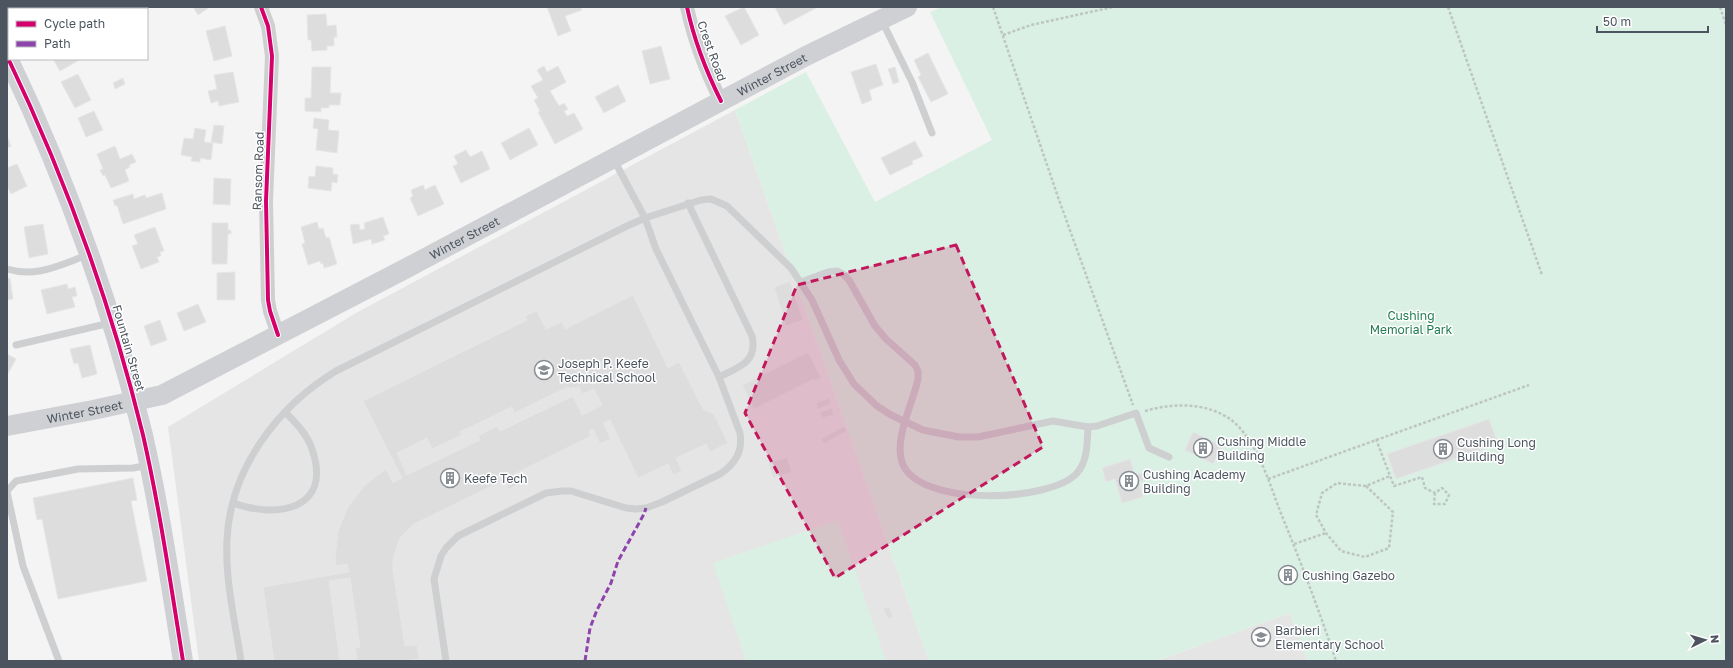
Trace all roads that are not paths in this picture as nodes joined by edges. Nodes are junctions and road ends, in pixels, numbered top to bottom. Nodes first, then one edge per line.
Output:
1 (261, 7) edge
2 (687, 7) edge
3 (907, 7) edge
4 (881, 19) junction
5 (9, 60) edge
6 (721, 101) junction
7 (932, 133) dead end
8 (613, 158) junction
9 (688, 203) junction
10 (645, 218) junction
11 (89, 255) junction
12 (7, 268) edge
13 (801, 282) junction
14 (112, 323) junction
15 (278, 335) junction
16 (16, 345) dead end
17 (719, 377) junction
18 (134, 401) junction
19 (285, 412) junction
20 (905, 423) junction
21 (7, 426) edge
22 (1088, 427) junction
23 (1169, 458) dead end
24 (149, 465) junction
25 (7, 491) edge
26 (233, 502) junction
27 (58, 661) edge
28 (182, 661) edge
29 (241, 661) edge
30 (446, 661) edge

1 - 15 street, Ransom Road
2 - 6 street, Crest Road
3 - 4 main road, Winter Street
4 - 6 main road, Winter Street
4 - 7 lane
5 - 11 main road, Fountain Street
6 - 8 main road, Winter Street
8 - 10 lane
8 - 15 main road, Winter Street
9 - 10 lane
9 - 13 lane
9 - 17 lane
10 - 17 lane
10 - 19 lane
11 - 12 lane
11 - 14 main road, Fountain Street
13 - 20 lane
13 - 20 lane
14 - 16 lane
14 - 18 main road, Fountain Street
15 - 18 main road, Winter Street
17 - 30 lane
18 - 21 main road, Winter Street
18 - 24 main road, Fountain Street
19 - 26 lane
19 - 26 lane
20 - 22 lane
20 - 22 lane
22 - 23 lane
24 - 25 lane
24 - 28 main road, Fountain Street
25 - 27 lane
26 - 29 lane

